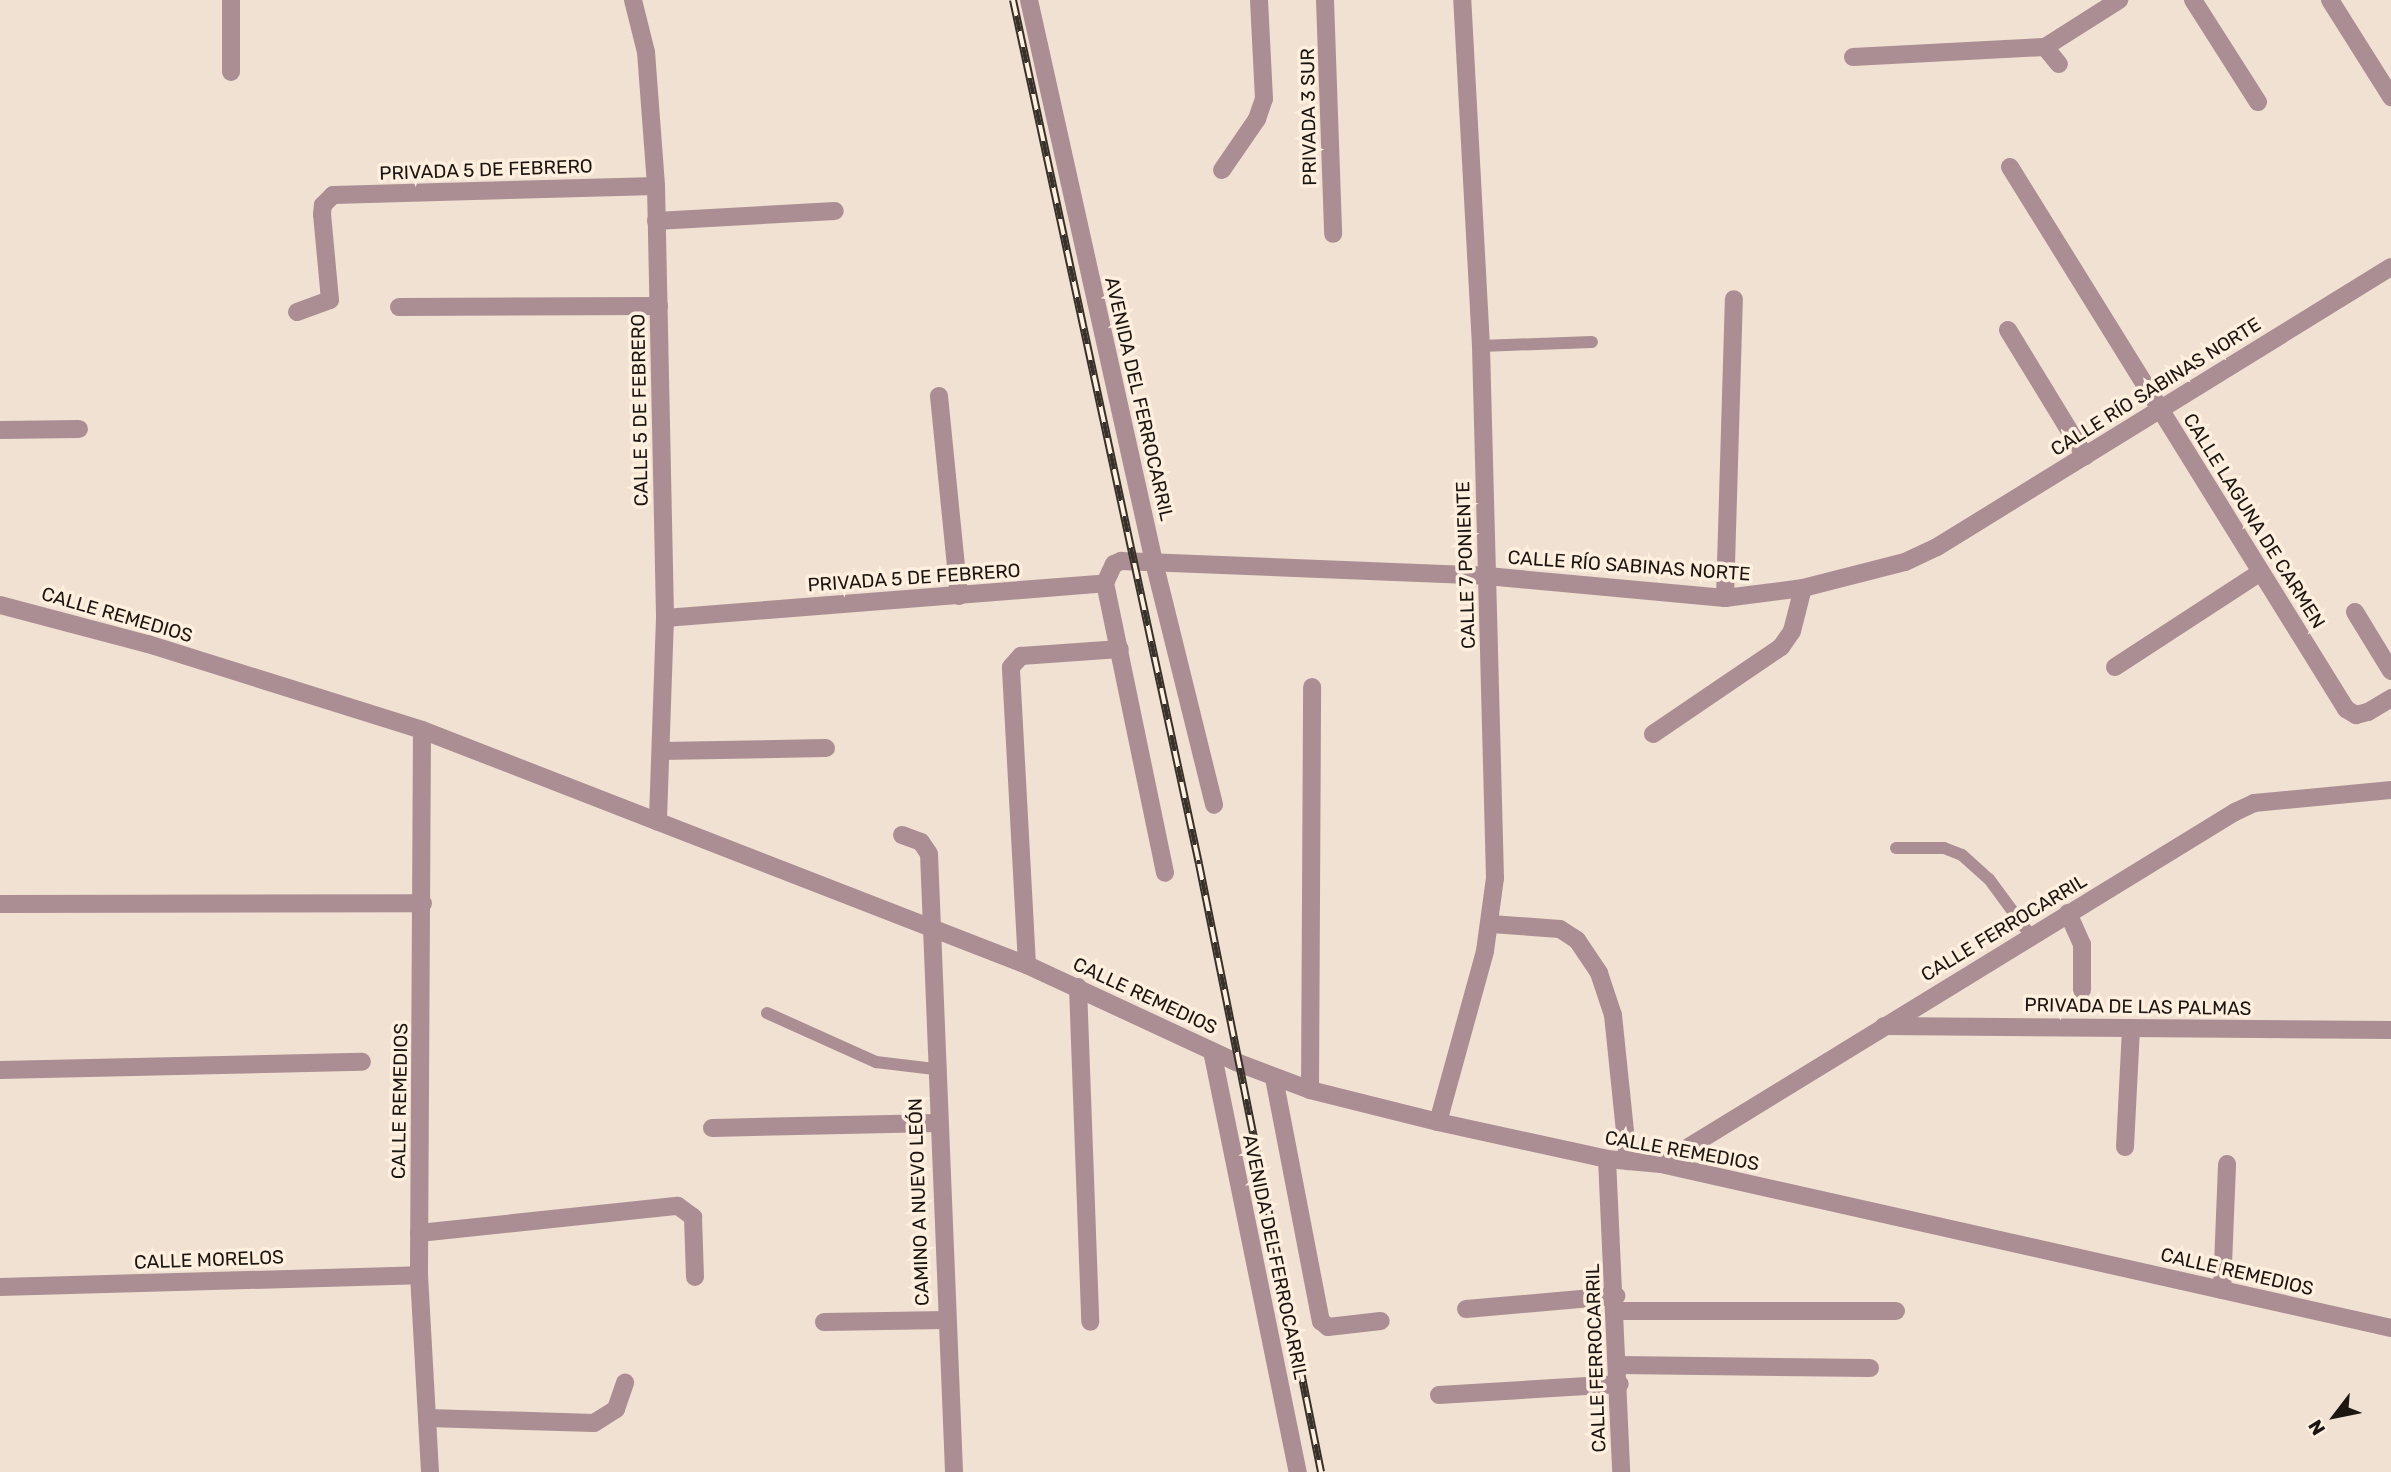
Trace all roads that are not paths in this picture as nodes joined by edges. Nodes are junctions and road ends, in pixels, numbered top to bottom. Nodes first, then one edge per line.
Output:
1 (231, 0) edge
2 (633, 0) edge
3 (1029, 0) edge
4 (1259, 0) edge
5 (1325, 0) edge
6 (1462, 0) edge
7 (2119, 0) edge
8 (2193, 0) edge
9 (2330, 0) edge
10 (2045, 47) junction
11 (1853, 57) dead end
12 (2059, 64) dead end
13 (232, 72) dead end
14 (2391, 97) edge
15 (2258, 102) dead end
16 (2010, 167) dead end
17 (1223, 170) dead end
18 (656, 186) junction
19 (835, 211) dead end
20 (656, 221) junction
21 (1333, 234) dead end
22 (2391, 267) edge
23 (1734, 299) dead end
24 (659, 306) junction
25 (399, 307) dead end
26 (297, 312) dead end
27 (2008, 330) dead end
28 (1592, 342) dead end
29 (1481, 346) junction
30 (939, 396) dead end
31 (2160, 409) junction
32 (79, 429) dead end
33 (0, 430) edge
34 (2085, 456) junction
35 (1154, 562) junction
36 (2261, 572) junction
37 (1487, 576) junction
38 (1105, 583) junction
39 (1803, 589) junction
40 (959, 596) junction
41 (1725, 598) junction
42 (0, 604) edge
43 (2355, 612) dead end
44 (665, 618) junction
45 (1120, 649) junction
46 (2115, 667) dead end
47 (2391, 671) edge
48 (1311, 687) dead end
49 (2391, 698) edge
50 (422, 730) junction
51 (1653, 734) dead end
52 (826, 748) dead end
53 (661, 751) junction
54 (2391, 790) edge
55 (1214, 805) dead end
56 (658, 822) junction
57 (902, 835) dead end
58 (1896, 848) dead end
59 (1165, 873) dead end
60 (423, 903) junction
61 (0, 904) edge
62 (2068, 913) junction
63 (1491, 923) junction
64 (931, 929) junction
65 (2031, 936) junction
66 (1027, 965) junction
67 (1078, 987) junction
68 (2082, 990) dead end
69 (767, 1013) dead end
70 (1884, 1026) junction
71 (2131, 1028) junction
72 (2391, 1030) edge
73 (1212, 1051) junction
74 (362, 1062) dead end
75 (935, 1069) junction
76 (0, 1070) edge
77 (1274, 1078) junction
78 (1310, 1090) junction
79 (1438, 1122) junction
80 (937, 1123) junction
81 (712, 1128) dead end
82 (2125, 1147) dead end
83 (1607, 1159) junction
84 (1628, 1161) junction
85 (1661, 1164) junction
86 (2227, 1164) dead end
87 (419, 1233) junction
88 (419, 1275) junction
89 (695, 1277) dead end
90 (0, 1287) edge
91 (2222, 1290) junction
92 (1616, 1303) junction
93 (1466, 1309) dead end
94 (1896, 1311) dead end
95 (945, 1320) junction
96 (1381, 1321) dead end
97 (824, 1322) dead end
98 (1090, 1322) dead end
99 (2391, 1328) edge
100 (1619, 1365) junction
101 (1870, 1368) dead end
102 (625, 1383) dead end
103 (1620, 1384) junction
104 (1439, 1395) dead end
105 (428, 1418) junction
106 (430, 1472) edge
107 (954, 1472) edge
108 (1298, 1472) edge
109 (1621, 1472) edge

1 - 13 street
2 - 18 street, CALLE 5 DE FEBRERO
3 - 35 street, AVENIDA DEL FERROCARRIL
4 - 17 street
5 - 21 street, PRIVADA 3 SUR
6 - 29 street, CALLE 7 PONIENTE
7 - 10 street
8 - 15 street
9 - 14 street
10 - 11 street
10 - 12 street
16 - 31 street, CALLE LAGUNA DE CARMEN
18 - 20 street, CALLE 5 DE FEBRERO
18 - 26 street, PRIVADA 5 DE FEBRERO
19 - 20 street
20 - 24 street, CALLE 5 DE FEBRERO
22 - 31 street, CALLE RÍO SABINAS NORTE
23 - 41 street
24 - 25 street
24 - 44 street, CALLE 5 DE FEBRERO
27 - 34 street
28 - 29 lane
29 - 37 street, CALLE 7 PONIENTE
30 - 40 street
31 - 34 street, CALLE RÍO SABINAS NORTE
31 - 36 street, CALLE LAGUNA DE CARMEN
32 - 33 street
34 - 39 street, CALLE RÍO SABINAS NORTE
35 - 37 street, CALLE RÍO SABINAS NORTE
35 - 38 street
35 - 55 street, AVENIDA DEL FERROCARRIL
36 - 46 street
36 - 49 street, CALLE LAGUNA DE CARMEN
37 - 41 street, CALLE RÍO SABINAS NORTE
37 - 63 street, CALLE 7 PONIENTE
38 - 40 street, PRIVADA 5 DE FEBRERO
38 - 45 street
39 - 41 street, CALLE RÍO SABINAS NORTE
39 - 51 street
40 - 44 street, PRIVADA 5 DE FEBRERO
42 - 50 street, CALLE REMEDIOS
43 - 47 street
44 - 53 street, CALLE 5 DE FEBRERO
45 - 59 street
45 - 66 street
48 - 78 street
50 - 56 street, CALLE REMEDIOS
50 - 60 street, CALLE REMEDIOS
52 - 53 street
53 - 56 street, CALLE 5 DE FEBRERO
54 - 62 street, CALLE FERROCARRIL
56 - 64 street, CALLE REMEDIOS
57 - 64 street, CAMINO A NUEVO LEÓN
58 - 65 lane
60 - 61 street
60 - 87 street, CALLE REMEDIOS
62 - 65 street, CALLE FERROCARRIL
62 - 68 street
63 - 79 street, CALLE 7 PONIENTE
63 - 84 street
64 - 66 street, CALLE REMEDIOS
64 - 75 street, CAMINO A NUEVO LEÓN
65 - 70 street, CALLE FERROCARRIL
66 - 67 street, CALLE REMEDIOS
67 - 73 street, CALLE REMEDIOS
67 - 98 street
69 - 75 lane
70 - 71 street, PRIVADA DE LAS PALMAS
70 - 85 street, CALLE FERROCARRIL
71 - 72 street, PRIVADA DE LAS PALMAS
71 - 82 street
73 - 77 street, CALLE REMEDIOS
73 - 108 street, AVENIDA DEL FERROCARRIL
74 - 76 street
75 - 80 street, CAMINO A NUEVO LEÓN
77 - 78 street, CALLE REMEDIOS
77 - 96 street
78 - 79 street, CALLE REMEDIOS
79 - 83 street, CALLE REMEDIOS
80 - 81 street
80 - 95 street, CAMINO A NUEVO LEÓN
83 - 84 street, CALLE REMEDIOS
83 - 92 street, CALLE FERROCARRIL
84 - 85 street, CALLE REMEDIOS
85 - 91 street, CALLE REMEDIOS
86 - 91 street
87 - 88 street, CALLE REMEDIOS
87 - 89 street
88 - 90 street, CALLE MORELOS
88 - 105 street, CALLE REMEDIOS
91 - 99 street, CALLE REMEDIOS
92 - 93 street
92 - 94 street
92 - 100 street, CALLE FERROCARRIL
95 - 97 street
95 - 107 street, CAMINO A NUEVO LEÓN
100 - 101 street
100 - 103 street, CALLE FERROCARRIL
102 - 105 street
103 - 104 street
103 - 109 street, CALLE FERROCARRIL
105 - 106 street, CALLE REMEDIOS

